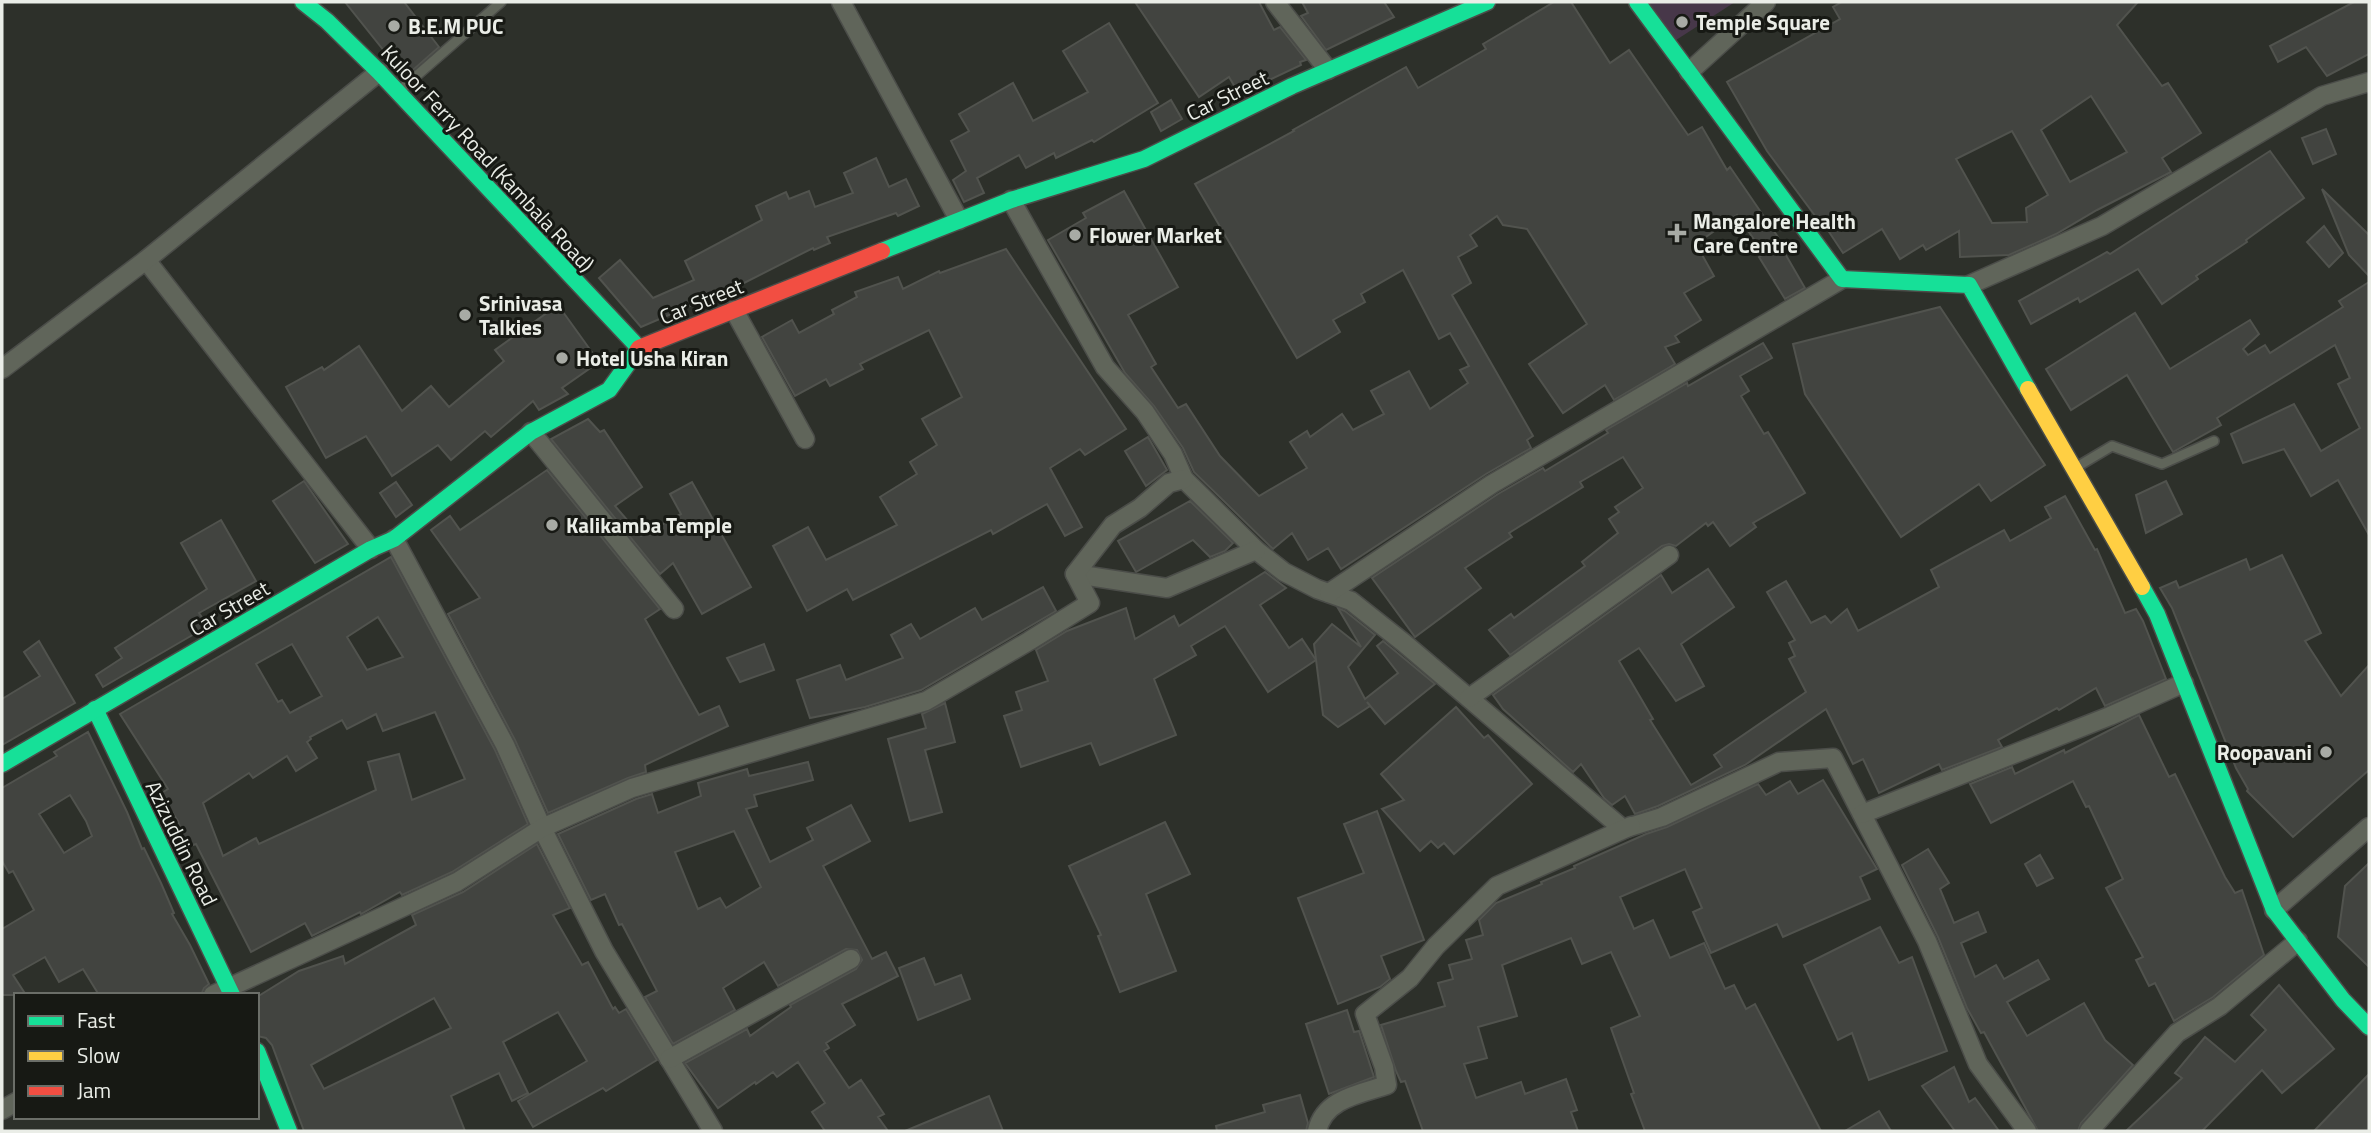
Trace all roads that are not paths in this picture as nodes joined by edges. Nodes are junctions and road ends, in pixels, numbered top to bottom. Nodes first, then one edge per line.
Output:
1 (303, 2) edge
2 (500, 2) edge
3 (841, 2) edge
4 (1275, 2) edge
5 (1487, 2) edge
6 (1637, 2) edge
7 (1756, 5) edge
8 (1328, 70) junction
9 (379, 72) junction
10 (1689, 72) junction
11 (2369, 82) edge
12 (398, 92) junction
13 (1011, 200) junction
14 (959, 220) junction
15 (146, 260) junction
16 (1842, 279) junction
17 (1969, 285) junction
18 (734, 310) junction
19 (639, 348) junction
20 (2, 369) edge
21 (531, 432) junction
22 (805, 439) dead end
23 (2214, 441) dead end
24 (2073, 469) junction
25 (1184, 479) junction
26 (394, 539) junction
27 (371, 549) junction
28 (1256, 550) junction
29 (1669, 555) dead end
30 (1075, 574) junction
31 (1352, 580) junction
32 (1329, 593) junction
33 (1351, 601) junction
34 (674, 609) dead end
35 (2184, 683) junction
36 (1469, 698) junction
37 (95, 709) junction
38 (2, 764) edge
39 (1862, 814) junction
40 (1631, 826) junction
41 (2369, 827) edge
42 (542, 828) junction
43 (2274, 910) junction
44 (2298, 941) junction
45 (851, 959) dead end
46 (224, 992) edge
47 (2369, 1027) edge
48 (259, 1056) edge
49 (669, 1059) junction
50 (289, 1131) edge
51 (713, 1131) edge
52 (1317, 1131) edge
53 (2027, 1131) edge
54 (2089, 1131) edge

1 - 9 street, Kuloor Ferry Road (Kambala Road)
2 - 12 lane
3 - 14 street
4 - 8 street
5 - 8 street, Car Street
6 - 10 street
7 - 10 street
8 - 13 street, Car Street
9 - 12 street, Kuloor Ferry Road (Kambala Road)
9 - 15 street
10 - 16 street
11 - 17 street
12 - 19 street, Kuloor Ferry Road (Kambala Road)
13 - 14 street, Car Street
13 - 25 street
14 - 18 street, Car Street
15 - 20 street
15 - 27 street
16 - 17 street
16 - 31 street
17 - 24 street
18 - 19 street, Car Street
18 - 22 street
19 - 21 street, Car Street
21 - 26 street, Car Street
21 - 34 street
23 - 24 lane
24 - 35 street
25 - 28 street
25 - 30 street
26 - 27 street, Car Street
26 - 42 street
27 - 37 street, Car Street
28 - 30 street
28 - 32 street
29 - 36 street
30 - 42 street
31 - 32 street
31 - 33 street
32 - 33 street
33 - 36 street
35 - 39 street
35 - 43 street
36 - 40 street
37 - 38 street, Car Street
37 - 46 street, Azizuddin Road
39 - 40 street
39 - 53 street
40 - 52 street
41 - 43 street
42 - 46 street
42 - 49 street
43 - 44 street
44 - 47 street
44 - 54 street
45 - 49 street
48 - 50 street
49 - 51 street

